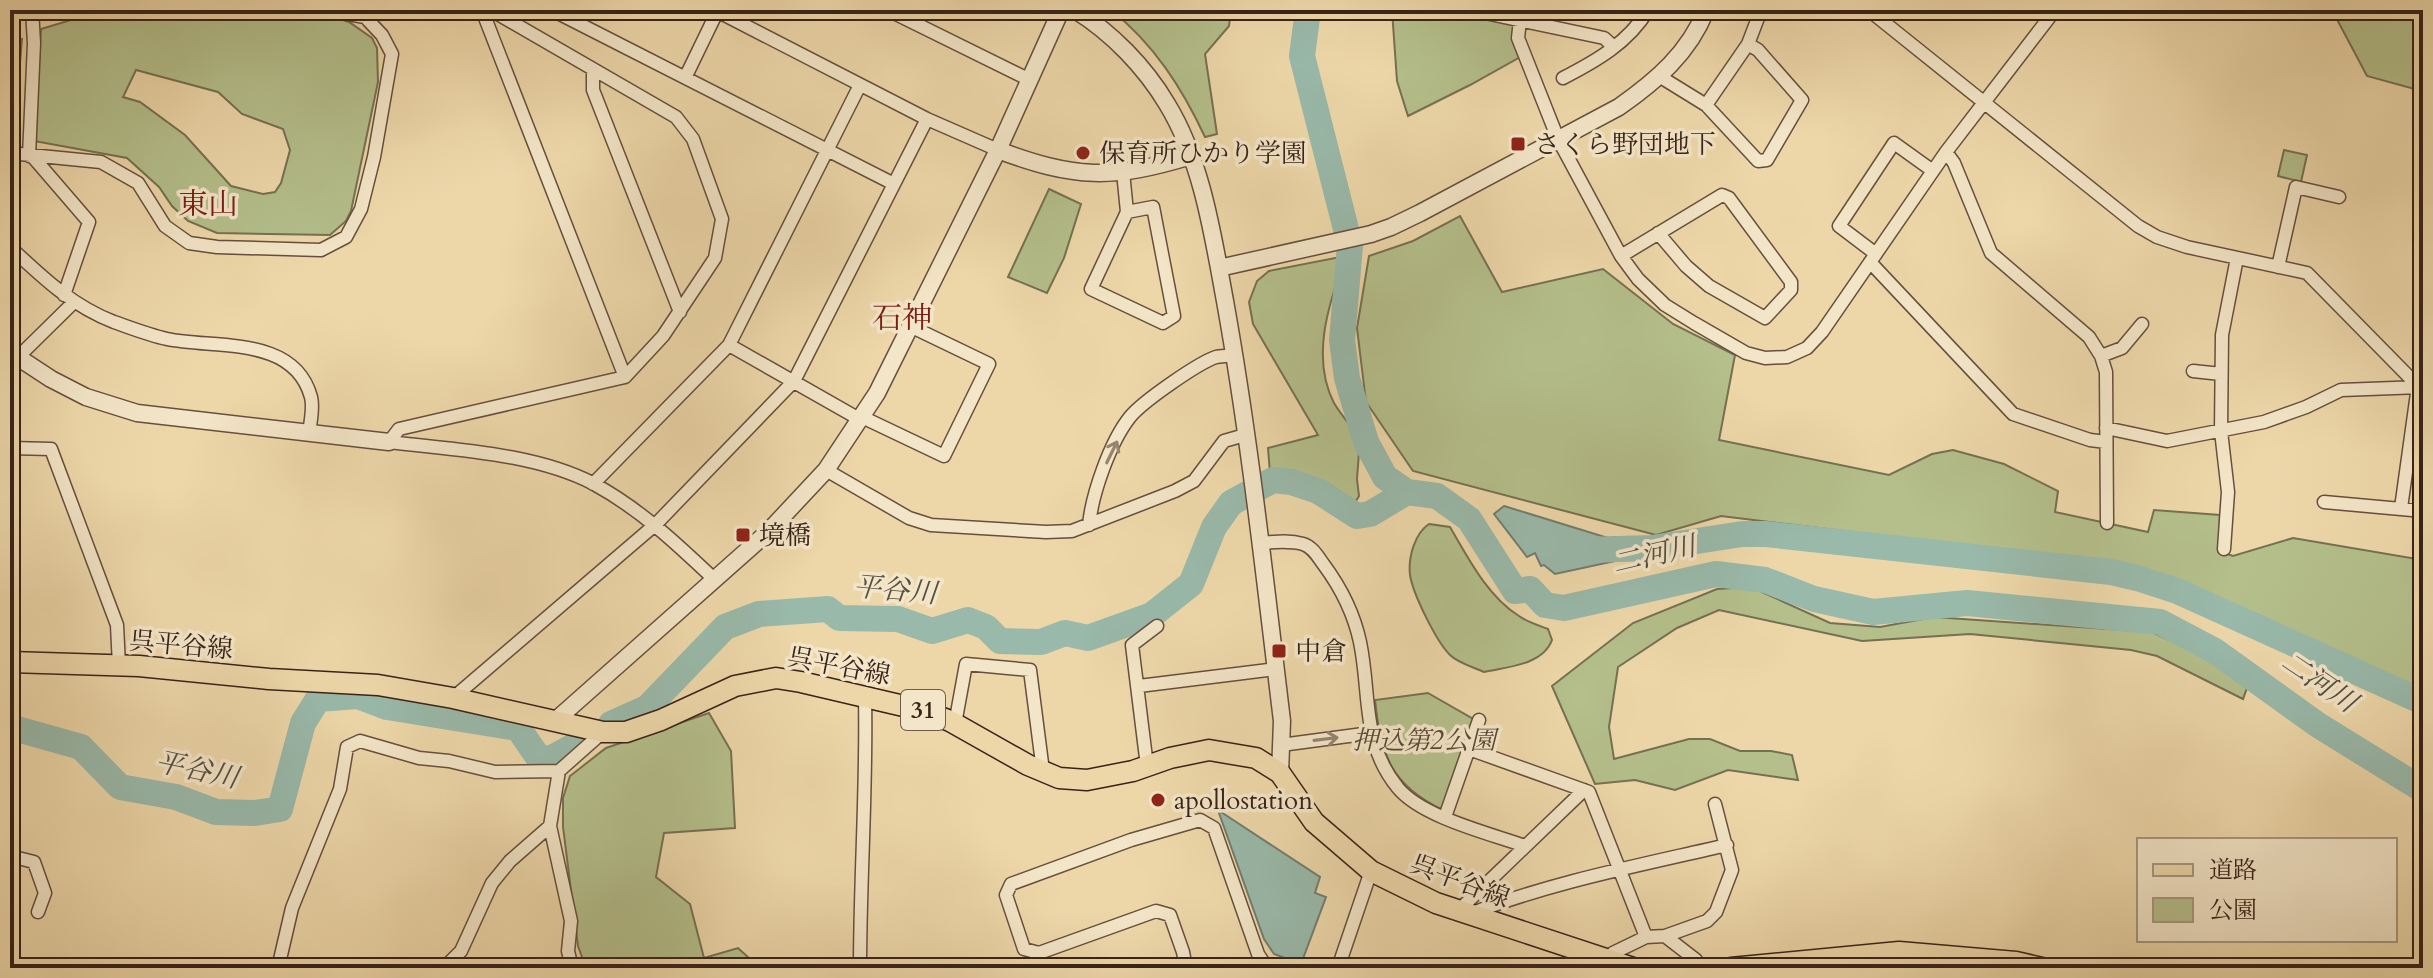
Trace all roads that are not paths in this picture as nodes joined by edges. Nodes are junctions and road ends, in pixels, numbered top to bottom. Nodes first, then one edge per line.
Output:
1 (32, 10) edge
2 (325, 10) edge
3 (482, 10) edge
4 (491, 10) edge
5 (552, 10) edge
6 (717, 10) edge
7 (888, 10) edge
8 (1061, 10) edge
9 (1075, 10) edge
10 (1471, 10) edge
11 (1648, 10) edge
12 (1706, 10) edge
13 (1761, 10) edge
14 (1879, 10) edge
15 (2055, 10) edge
16 (1520, 20) junction
17 (1748, 44) junction
18 (1614, 47) junction
19 (593, 69) junction
20 (686, 76) junction
21 (1659, 76) junction
22 (1563, 78) dead end
23 (1030, 80) junction
24 (860, 85) junction
25 (1984, 101) junction
26 (1706, 105) junction
27 (927, 119) junction
28 (1558, 139) junction
29 (828, 149) junction
30 (998, 150) junction
31 (1946, 152) junction
32 (10, 153) edge
33 (1191, 156) junction
34 (31, 157) junction
35 (1933, 171) junction
36 (1123, 172) junction
37 (894, 184) junction
38 (2339, 197) dead end
39 (1127, 212) junction
40 (1658, 233) junction
41 (10, 247) edge
42 (1621, 256) junction
43 (1873, 258) junction
44 (2237, 258) junction
45 (2278, 267) junction
46 (1219, 268) junction
47 (68, 299) junction
48 (680, 312) junction
49 (2142, 324) dead end
50 (910, 326) junction
51 (729, 345) junction
52 (1234, 355) junction
53 (2101, 356) junction
54 (13, 357) edge
55 (2193, 371) dead end
56 (2221, 374) junction
57 (625, 377) junction
58 (794, 381) junction
59 (2421, 387) edge
60 (862, 418) junction
61 (2106, 428) junction
62 (2221, 431) junction
63 (309, 434) junction
64 (1245, 435) junction
65 (2417, 440) edge
66 (389, 442) junction
67 (2106, 442) junction
68 (10, 448) edge
69 (826, 470) junction
70 (593, 484) junction
71 (2324, 502) dead end
72 (2401, 508) junction
73 (2423, 511) edge
74 (2107, 523) dead end
75 (656, 524) junction
76 (1089, 525) junction
77 (1260, 543) junction
78 (2224, 549) dead end
79 (715, 580) junction
80 (1157, 626) dead end
81 (10, 662) edge
82 (119, 666) junction
83 (1276, 669) junction
84 (1139, 686) junction
85 (865, 697) junction
86 (453, 698) junction
87 (556, 720) junction
88 (1479, 720) dead end
89 (955, 724) junction
90 (603, 732) junction
91 (1371, 733) junction
92 (1281, 745) junction
93 (1469, 749) junction
94 (1147, 766) junction
95 (559, 771) junction
96 (1043, 771) junction
97 (1280, 773) junction
98 (1584, 790) junction
99 (1715, 804) dead end
100 (1445, 817) junction
101 (550, 826) junction
102 (1727, 845) junction
103 (1525, 846) junction
104 (10, 856) edge
105 (1620, 870) junction
106 (1371, 871) junction
107 (38, 912) dead end
108 (1464, 912) junction
109 (1665, 936) junction
110 (1646, 937) junction
111 (1606, 960) junction
112 (1845, 963) edge
113 (278, 968) edge
114 (444, 968) edge
115 (572, 968) edge
116 (860, 968) edge
117 (1186, 968) edge
118 (1267, 968) edge
119 (1283, 968) edge
120 (1338, 968) edge
121 (1633, 968) edge
122 (1700, 968) edge
123 (1731, 968) edge
124 (2042, 968) edge

1 - 34 street
2 - 34 street
3 - 57 street
4 - 19 street
5 - 20 street
6 - 20 street
6 - 24 street
7 - 23 street
8 - 23 street
9 - 33 street
10 - 16 street
11 - 18 street
12 - 21 street
13 - 17 street
14 - 25 street
15 - 25 street
16 - 18 street
16 - 28 street
17 - 26 street
17 - 26 street
18 - 22 street
19 - 48 street
19 - 48 street
20 - 29 street
21 - 26 street
21 - 28 street
23 - 30 street
24 - 27 street
24 - 29 street
25 - 31 street
25 - 44 street
27 - 30 street
27 - 37 street
28 - 42 street
28 - 46 street
29 - 37 street
29 - 51 street
30 - 36 street
30 - 50 street
31 - 35 street
31 - 53 street
32 - 34 street
33 - 36 street
33 - 46 street
34 - 47 street
35 - 43 street
35 - 43 street
36 - 39 street
37 - 58 street
38 - 45 street
39 - 39 street
40 - 40 street
40 - 42 street
41 - 47 street
42 - 43 street
43 - 67 street
44 - 45 street
44 - 56 street
45 - 59 street
46 - 52 street
47 - 54 street
47 - 63 street
48 - 57 street
49 - 53 street
50 - 60 street
50 - 60 street
51 - 58 street
51 - 70 street
52 - 64 street
76 -> 52 street
53 - 61 street
54 - 63 street
55 - 56 street
56 - 62 street
57 - 66 street
58 - 60 street
58 - 75 street
59 - 62 street
59 - 65 street
60 - 69 street
61 - 62 street
61 - 67 street
62 - 78 street
63 - 66 street
64 - 76 street
64 - 77 street
65 - 72 street
66 - 70 street
67 - 74 street
68 - 82 street
69 - 76 street
69 - 79 street
70 - 75 street
71 - 72 street
72 - 73 street
75 - 79 street
75 - 86 street
77 - 83 street
77 - 91 street
79 - 87 street
80 - 84 street
81 - 82 main road, 呉平谷線 / 31
82 - 86 main road, 呉平谷線 / 31
83 - 84 street
83 - 92 street
84 - 94 street
85 - 89 main road, 呉平谷線 / 31
85 - 90 main road, 呉平谷線 / 31
85 - 116 street
86 - 87 main road, 呉平谷線 / 31
87 - 90 main road, 呉平谷線 / 31
88 - 93 street
89 - 96 main road, 呉平谷線 / 31
89 - 96 street
90 - 95 street
92 -> 91 street
91 - 100 street
92 - 97 street
93 - 98 street
93 - 100 street
94 - 96 main road, 呉平谷線 / 31
94 - 97 main road, 呉平谷線 / 31
95 - 101 street
95 - 113 street
97 - 106 main road, 呉平谷線 / 31
98 - 103 street
98 - 105 street
99 - 102 street
100 - 103 street
101 - 114 street
101 - 115 street
102 - 105 street
102 - 109 street
103 - 108 street
104 - 107 street
105 - 108 street
105 - 110 street
106 - 108 main road, 呉平谷線 / 31
106 - 120 street
108 - 111 main road, 呉平谷線 / 31
109 - 110 street
109 - 122 street
110 - 111 street
111 - 121 main road, 呉平谷線 / 31
112 - 123 main road
112 - 124 main road
117 - 118 street
118 - 119 street

